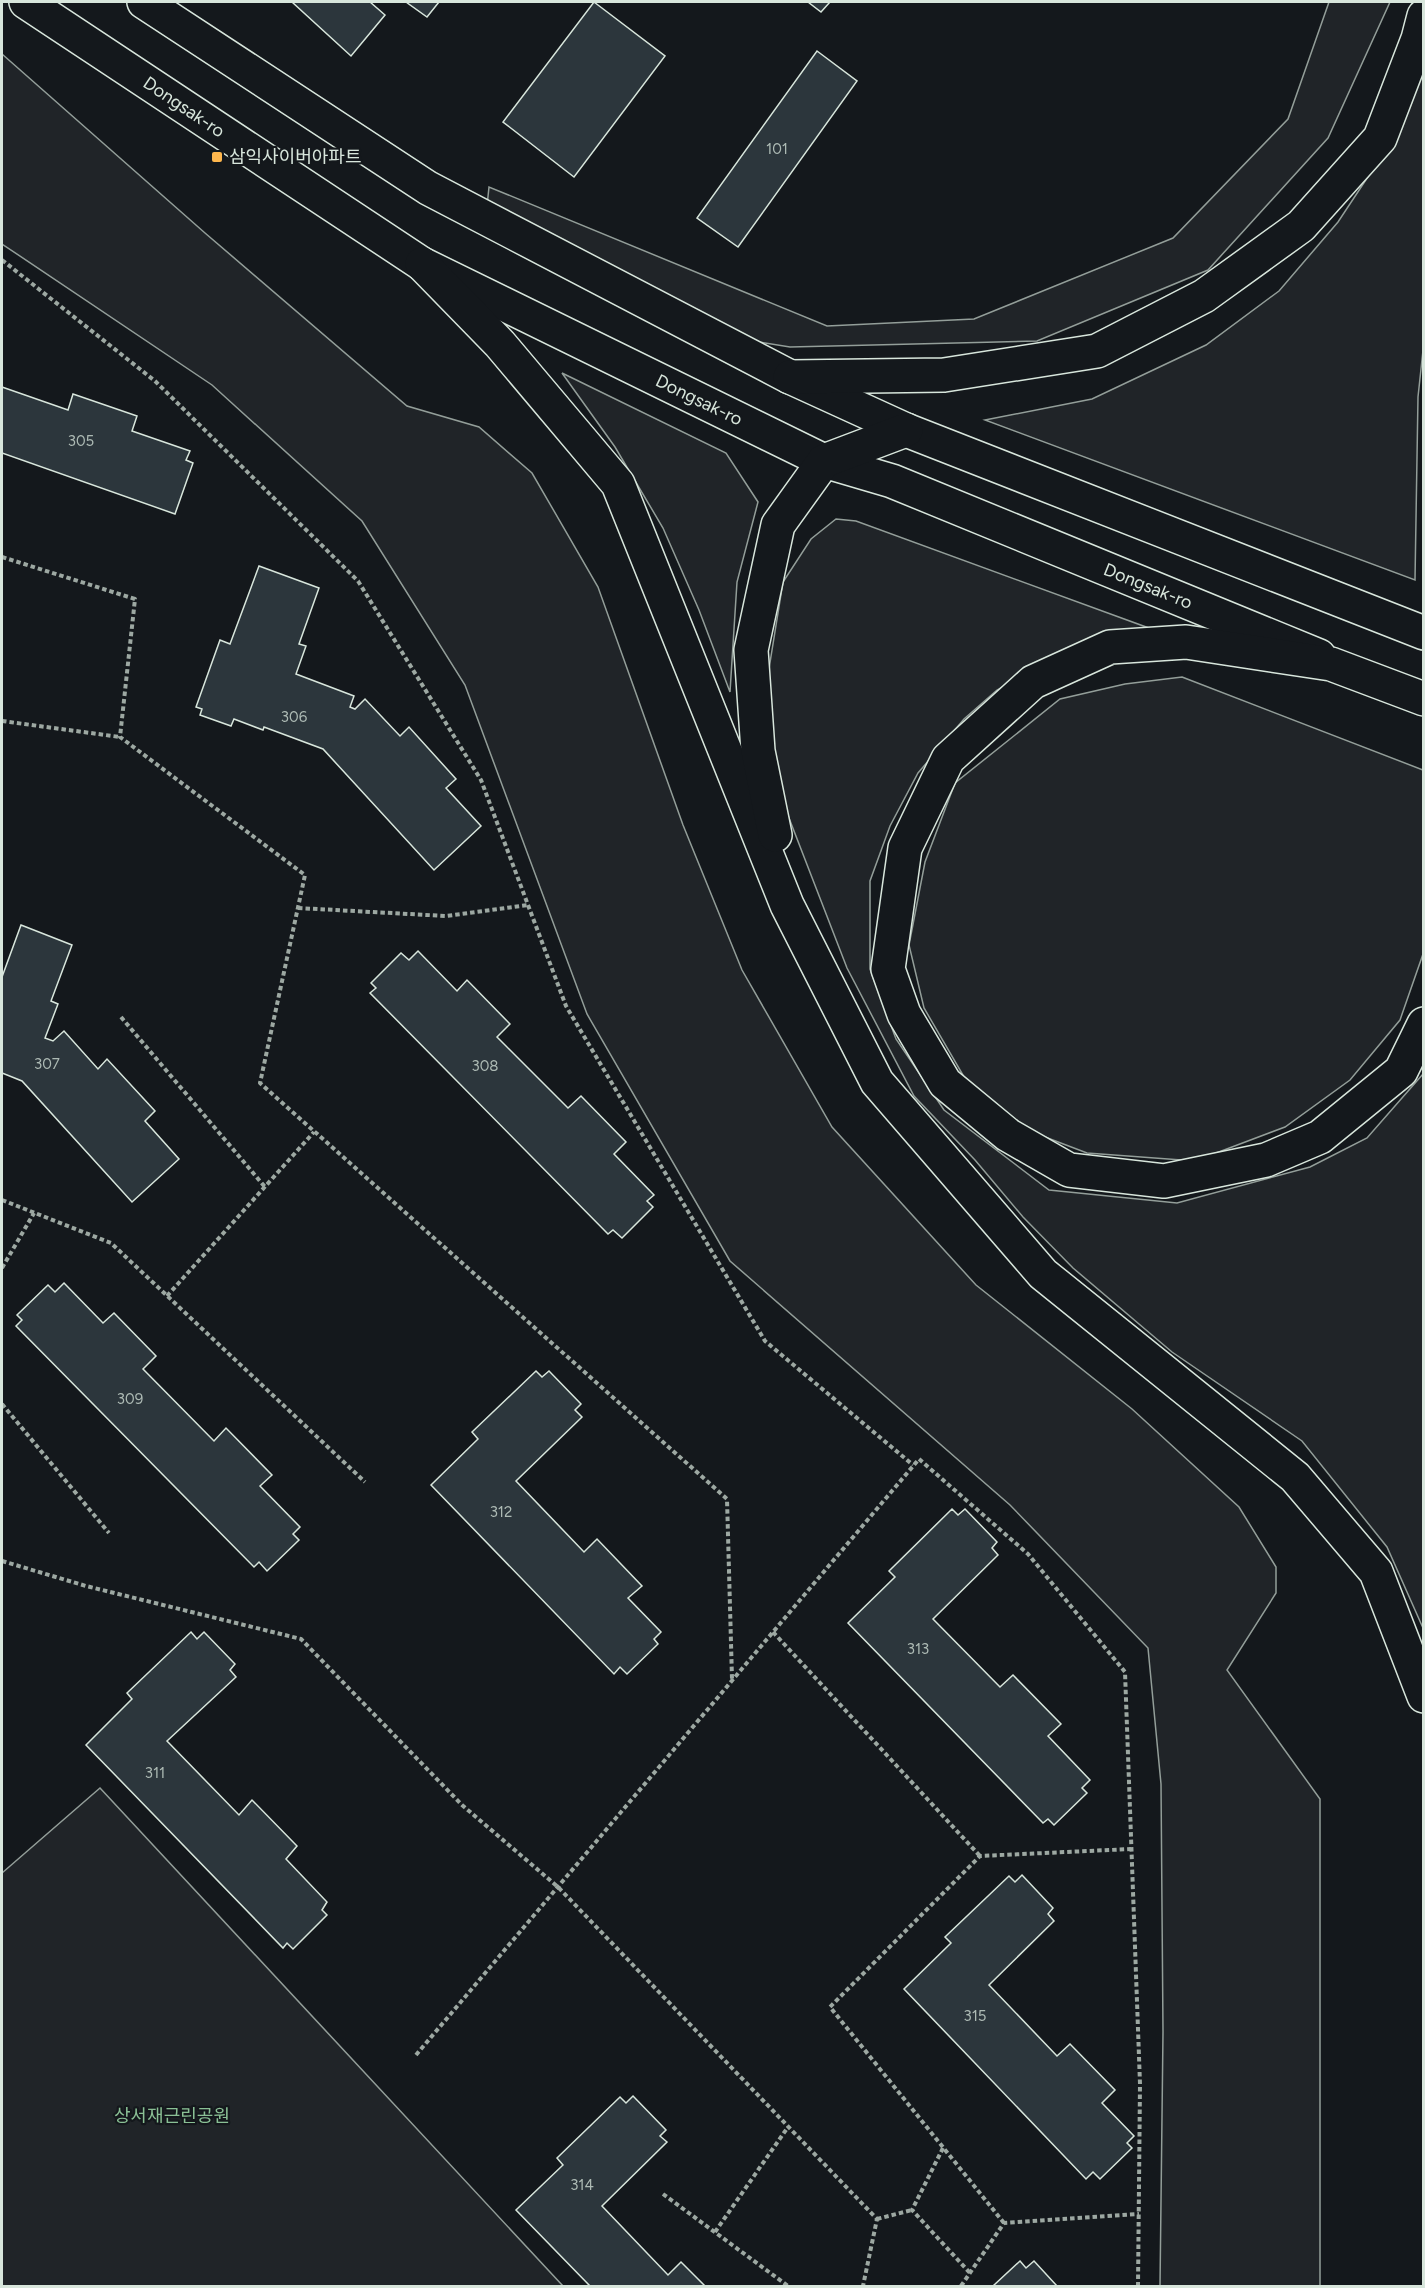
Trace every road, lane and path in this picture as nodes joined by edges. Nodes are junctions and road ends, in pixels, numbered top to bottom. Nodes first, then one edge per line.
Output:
1 (26, 2) edge
2 (144, 2) edge
3 (1424, 16) edge
4 (2, 260) edge
5 (422, 264) junction
6 (790, 377) junction
7 (906, 430) junction
8 (824, 461) junction
9 (2, 557) edge
10 (1424, 633) edge
11 (1424, 699) edge
12 (2, 721) edge
13 (120, 737) junction
14 (787, 904) junction
15 (528, 905) junction
16 (298, 908) junction
17 (121, 1017) dead end
18 (1424, 1024) edge
19 (314, 1132) junction
20 (265, 1187) junction
21 (2, 1200) edge
22 (34, 1213) junction
23 (2, 1268) edge
24 (168, 1296) junction
25 (2, 1404) edge
26 (913, 1465) junction
27 (365, 1482) dead end
28 (109, 1533) dead end
29 (2, 1561) edge
30 (773, 1632) junction
31 (732, 1680) junction
32 (1424, 1696) edge
33 (1131, 1849) junction
34 (980, 1856) junction
35 (558, 1887) junction
36 (416, 2055) dead end
37 (788, 2127) junction
38 (943, 2148) junction
39 (663, 2194) dead end
40 (912, 2210) junction
41 (1139, 2214) junction
42 (877, 2219) junction
43 (1004, 2223) junction
44 (715, 2232) junction
45 (970, 2273) junction
46 (788, 2286) edge
47 (863, 2286) edge
48 (961, 2286) edge
49 (1138, 2286) edge

1 - 5 main road, Dongsak-ro
2 - 6 main road
3 - 6 main road
4 - 15 path
5 - 8 main road, Dongsak-ro
5 - 14 main road
6 - 7 main road
7 - 8 main road
7 - 10 main road
8 - 11 main road, Dongsak-ro
8 - 14 main road
9 - 13 path
11 - 18 main road
12 - 13 path
13 - 16 path
14 - 32 main road
15 - 16 path
15 - 26 path
16 - 19 path
17 - 20 path
19 - 20 path
19 - 31 path
20 - 24 path
21 - 22 path
22 - 23 path
22 - 24 path
24 - 27 path
25 - 28 path
26 - 30 path
26 - 33 path
29 - 35 path
30 - 31 path
30 - 34 path
31 - 35 path
33 - 34 path
33 - 41 path
34 - 38 path
35 - 36 path
35 - 37 path
37 - 42 path
37 - 44 path
38 - 40 path
38 - 43 path
39 - 44 path
40 - 42 path
40 - 45 path
41 - 43 path
41 - 49 path
42 - 47 path
43 - 45 path
44 - 46 path
45 - 48 path

